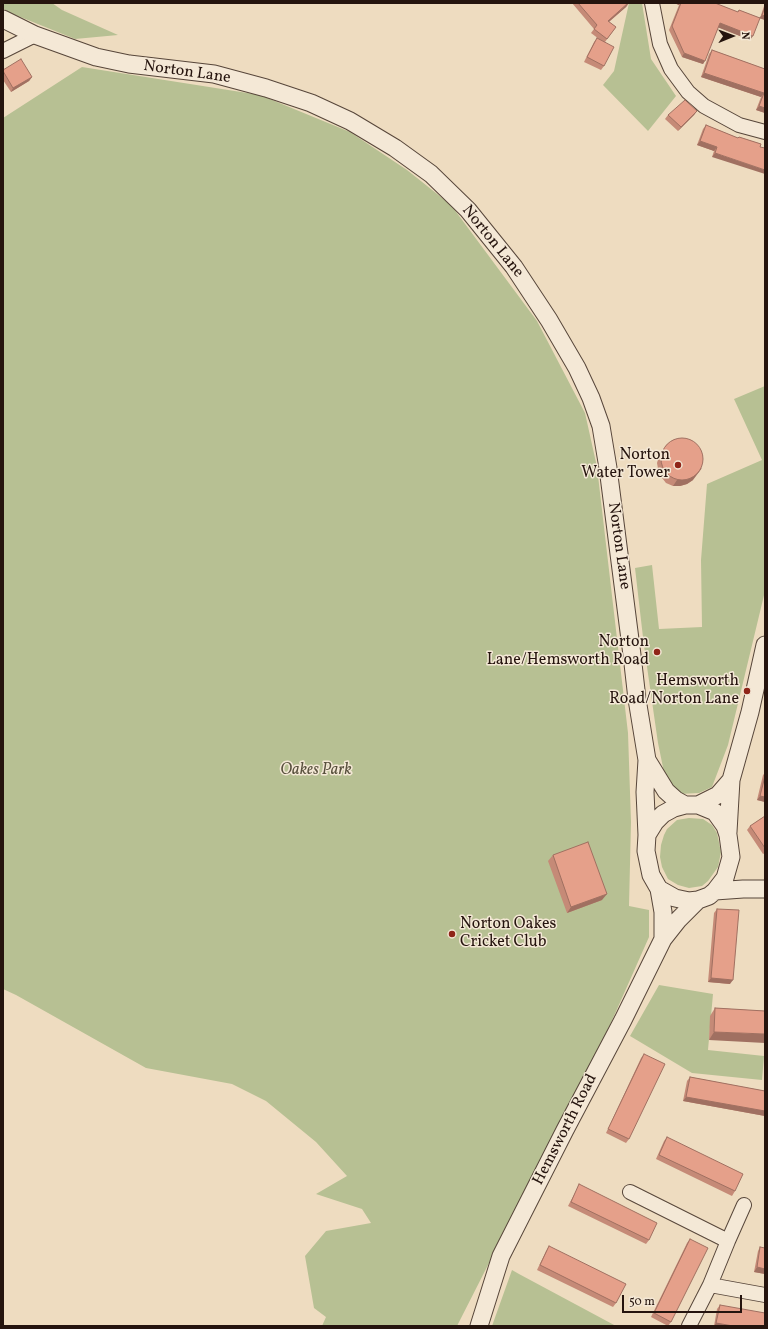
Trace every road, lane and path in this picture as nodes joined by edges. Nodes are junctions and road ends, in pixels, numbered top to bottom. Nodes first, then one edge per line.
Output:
1 (652, 3) edge
2 (3, 19) edge
3 (35, 36) junction
4 (3, 51) edge
5 (765, 132) edge
6 (765, 644) edge
7 (647, 760) junction
8 (731, 780) junction
9 (692, 805) junction
10 (647, 835) junction
11 (728, 835) junction
12 (731, 857) junction
13 (761, 889) edge
14 (659, 890) junction
15 (715, 891) junction
16 (698, 900) junction
17 (663, 939) junction
18 (630, 1192) dead end
19 (744, 1205) dead end
20 (728, 1241) junction
21 (710, 1285) junction
22 (765, 1295) edge
23 (479, 1326) edge
24 (689, 1326) edge

1 - 5 street
2 - 3 street, Norton Lane
3 - 4 street
3 - 7 street, Norton Lane
6 - 8 street
7 - 9 street, Norton Lane
7 - 10 street, Norton Lane
8 - 9 street
8 - 11 street
9 - 10 street
9 - 11 street
10 - 14 street
11 - 12 street
12 - 13 street
12 - 15 street
13 - 15 street
14 - 16 street
14 - 17 street, Hemsworth Road
15 - 16 street
16 - 17 street, Hemsworth Road
17 - 23 street, Hemsworth Road
18 - 20 street
19 - 20 street
20 - 21 street
21 - 22 street
21 - 24 street

